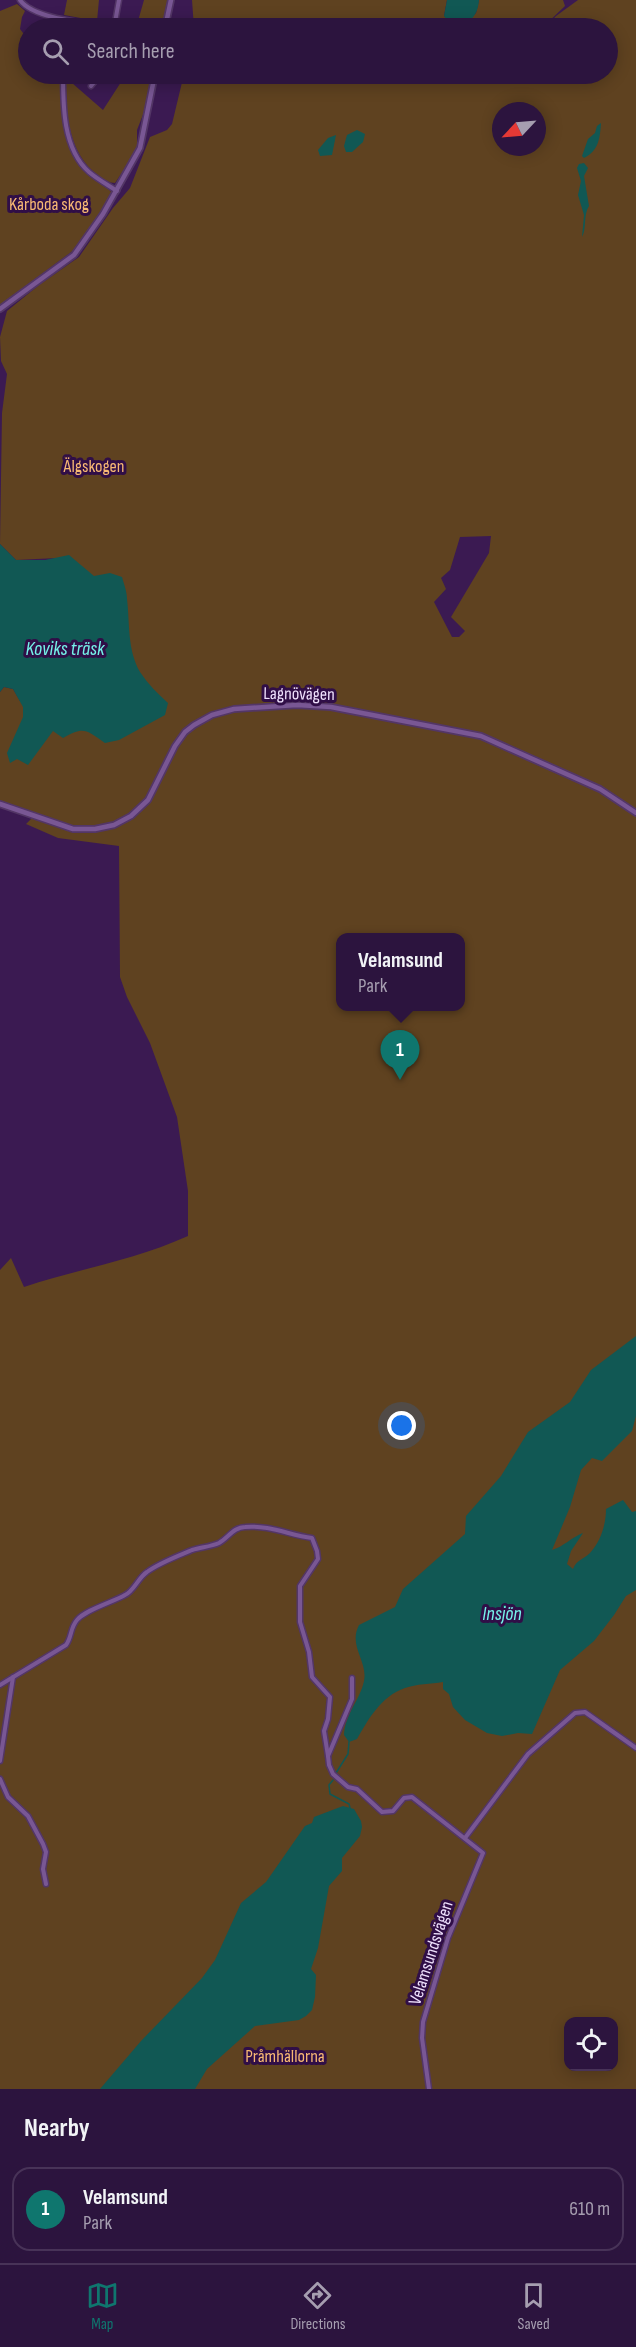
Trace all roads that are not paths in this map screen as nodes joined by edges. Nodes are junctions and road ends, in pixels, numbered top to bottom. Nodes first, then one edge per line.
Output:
1 (20, 0) edge
2 (119, 0) edge
3 (171, 0) edge
4 (61, 18) edge
5 (116, 18) edge
6 (167, 18) edge
7 (64, 84) edge
8 (153, 84) edge
9 (117, 191) junction
10 (0, 309) edge
11 (0, 804) edge
12 (636, 813) edge
13 (14, 1677) junction
14 (352, 1678) dead end
15 (0, 1685) edge
16 (636, 1748) edge
17 (328, 1756) junction
18 (0, 1761) edge
19 (0, 1779) edge
20 (465, 1838) junction
21 (46, 1884) dead end
22 (429, 2089) edge

1 - 4 street
2 - 5 street
3 - 6 street
7 - 9 street
8 - 9 street
9 - 10 street
11 - 12 street, Lagnövägen
13 - 15 street
13 - 17 street
13 - 18 street
14 - 17 street
16 - 20 street
17 - 20 street, Velamsundsvägen
19 - 21 street
20 - 22 street, Velamsundsvägen

